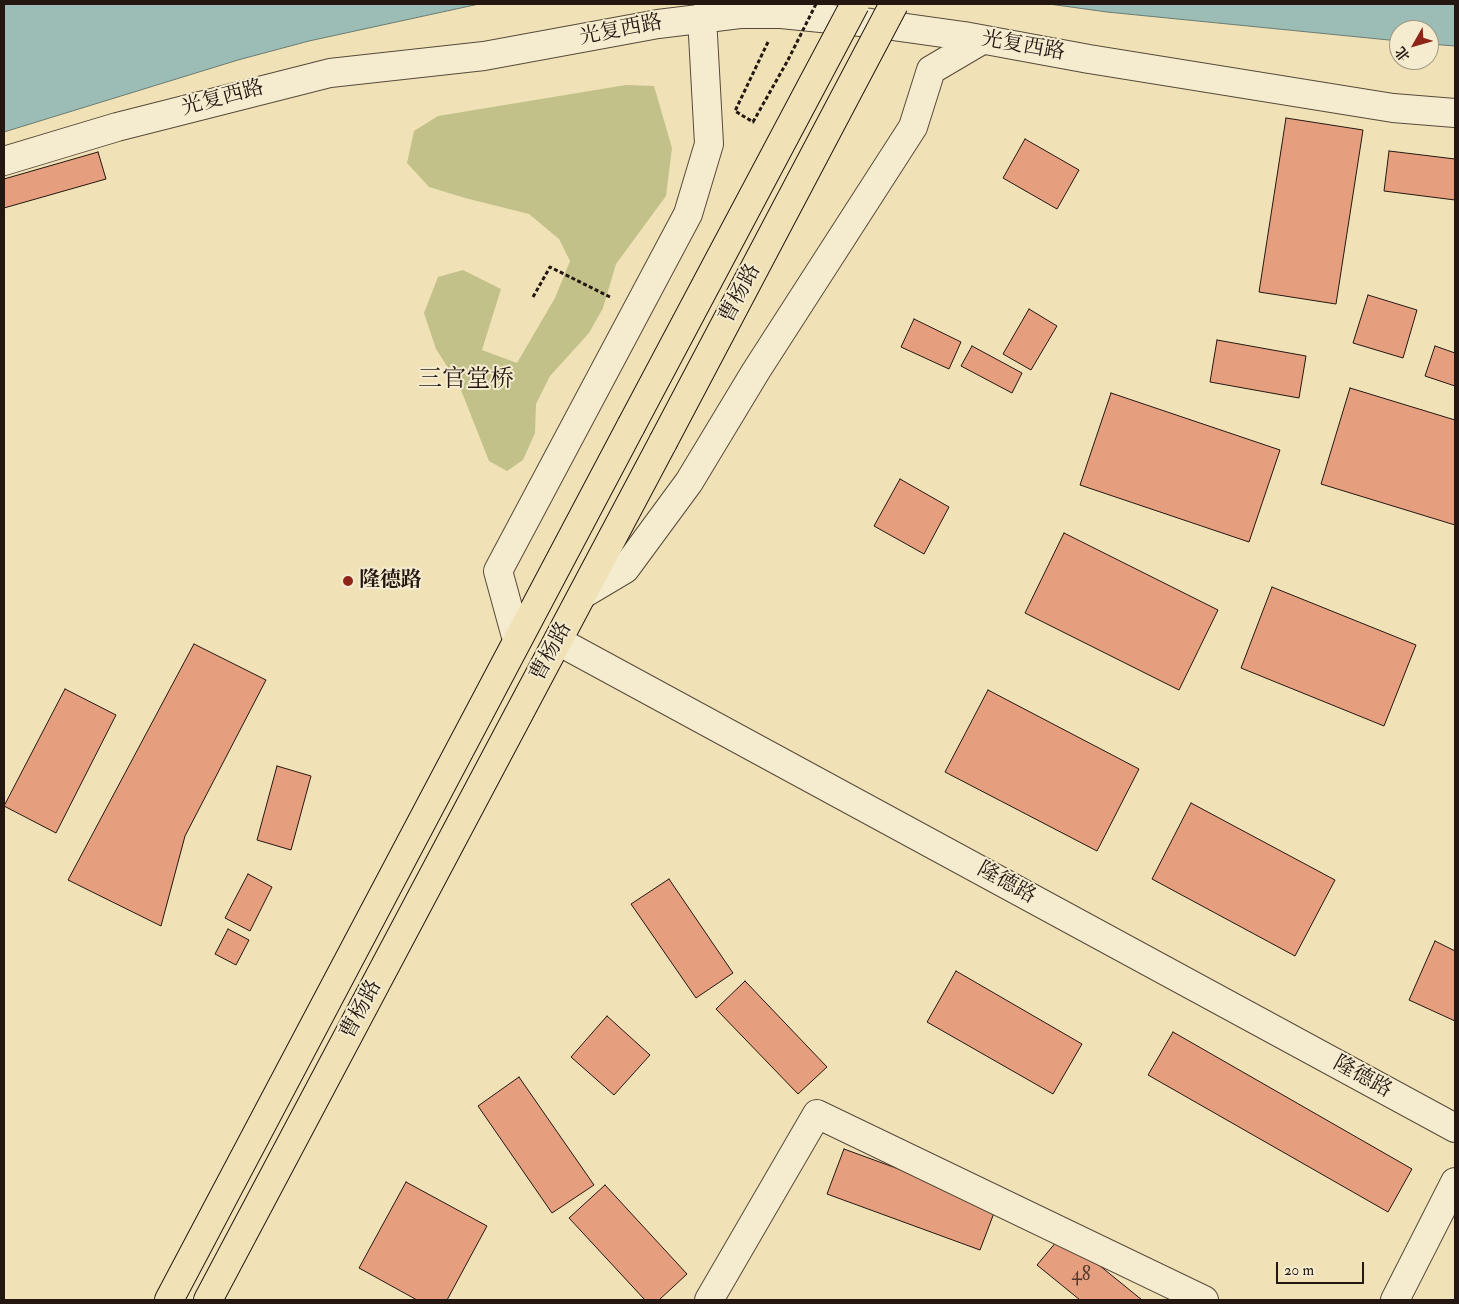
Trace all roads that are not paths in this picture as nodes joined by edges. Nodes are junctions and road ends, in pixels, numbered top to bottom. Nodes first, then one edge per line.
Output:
1 (855, 4) edge
2 (894, 4) edge
3 (702, 17) junction
4 (982, 40) junction
5 (1455, 113) edge
6 (4, 161) edge
7 (583, 594) junction
8 (515, 633) dead end
9 (558, 640) junction
10 (1455, 1128) edge
11 (1455, 1182) edge
12 (169, 1300) edge
13 (208, 1300) edge
14 (709, 1300) edge
15 (1204, 1300) edge
16 (1395, 1300) edge

1 - 12 main road, 曹杨路, bridge
2 - 7 main road, 曹杨路, bridge
3 - 4 street, 光复西路
3 - 6 street, 光复西路
3 - 8 street
4 - 5 street, 光复西路
4 - 7 street
7 - 9 main road, 曹杨路
9 - 10 street, 隆德路
9 - 13 main road, 曹杨路
11 - 16 street
14 - 15 street

